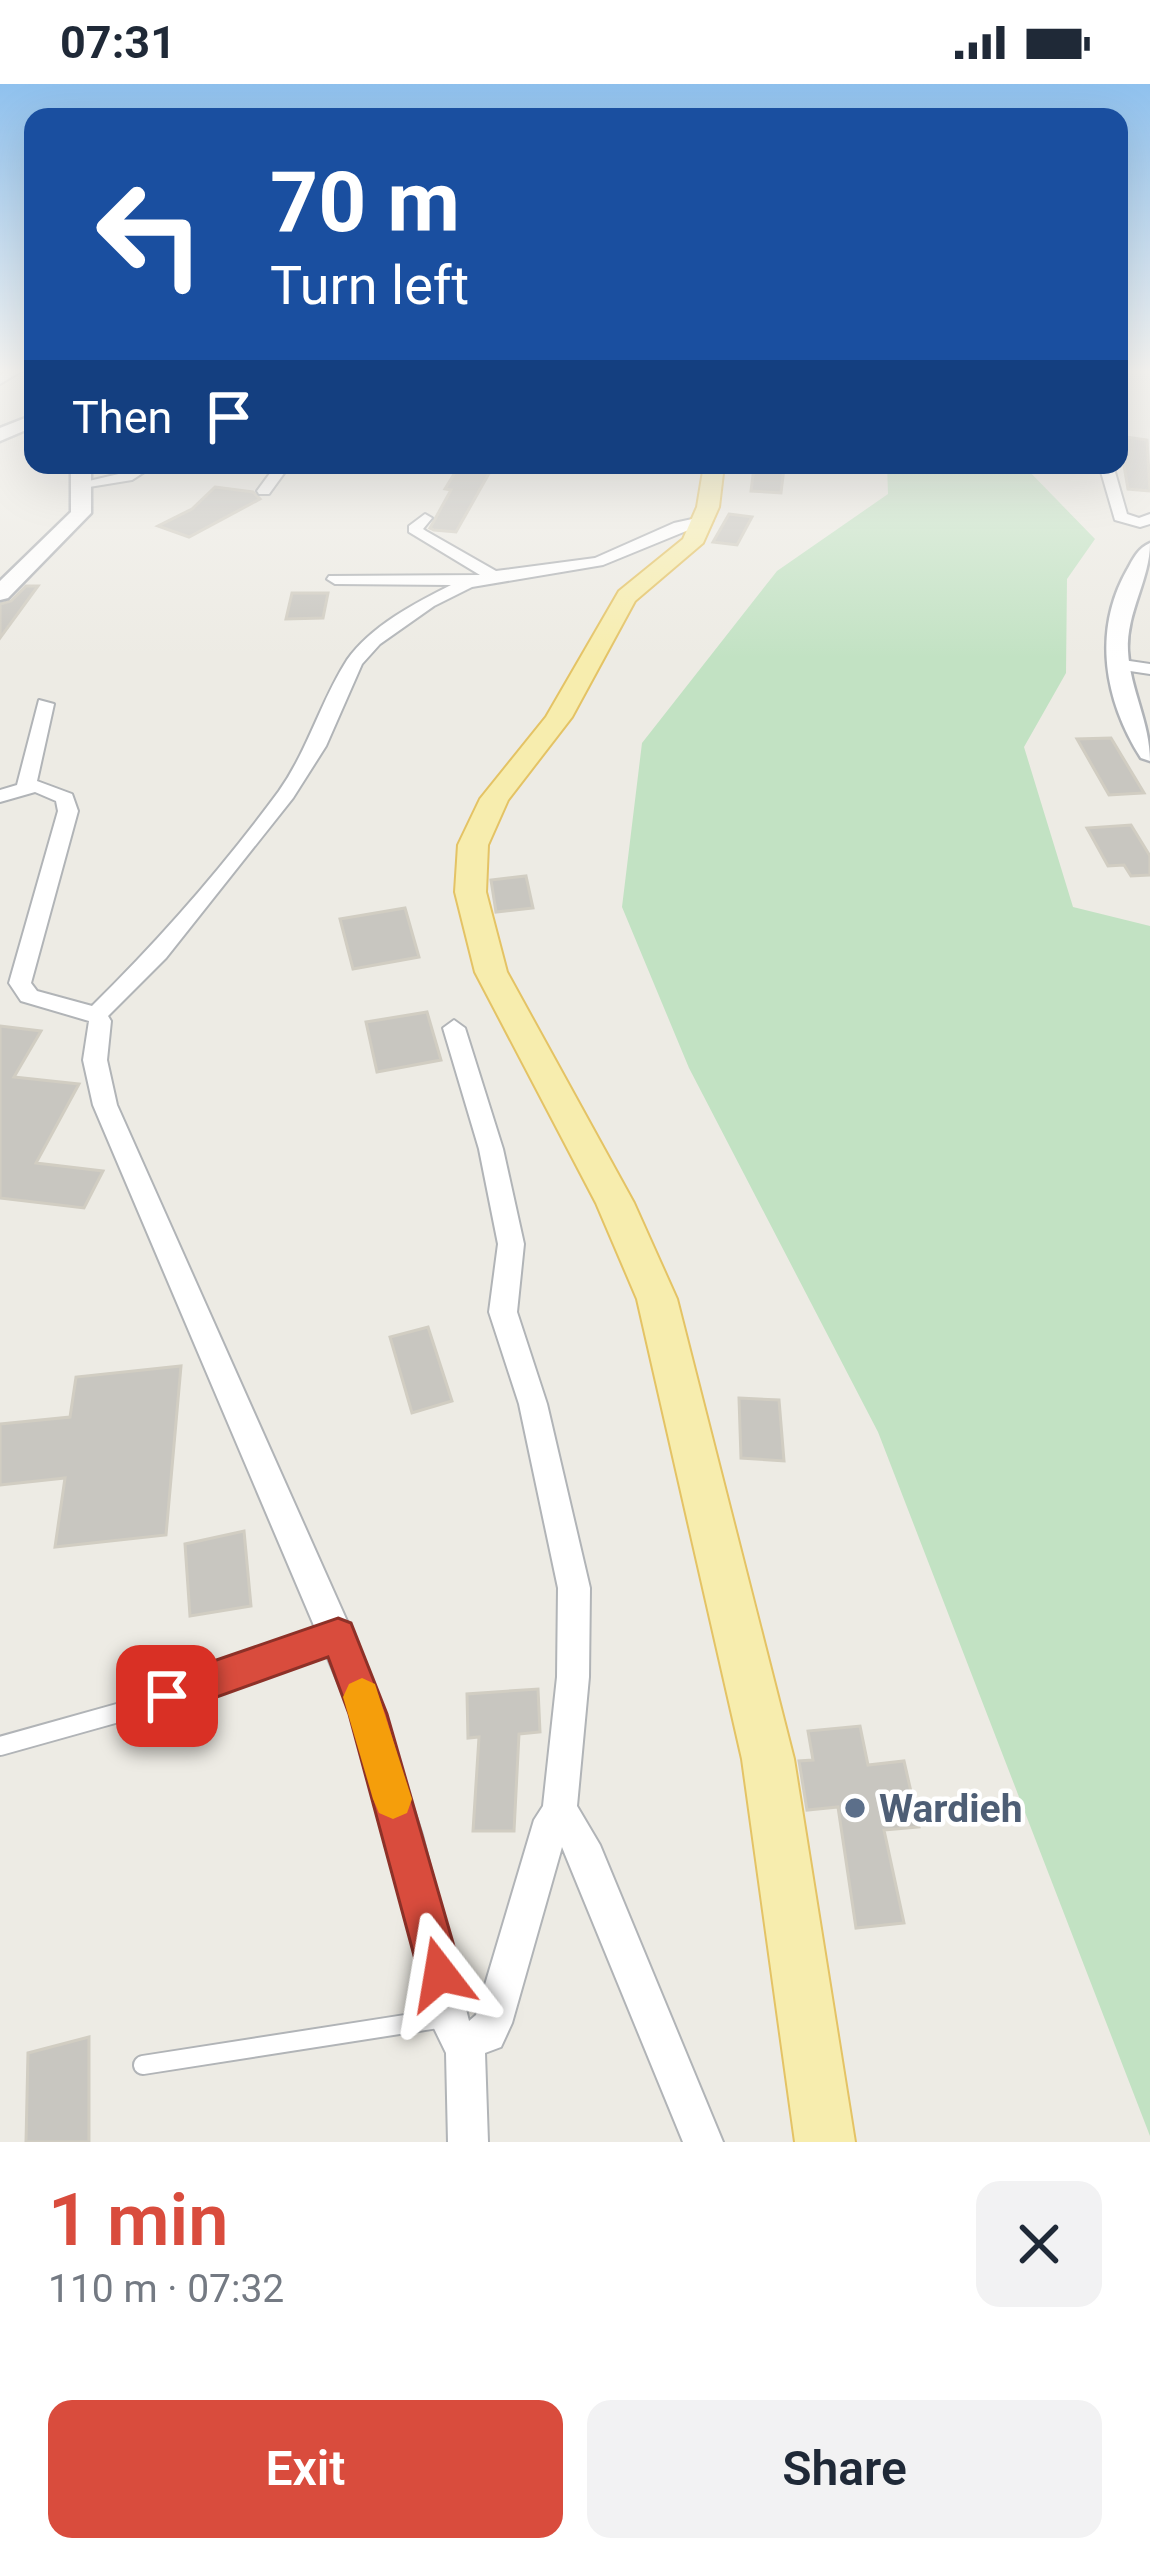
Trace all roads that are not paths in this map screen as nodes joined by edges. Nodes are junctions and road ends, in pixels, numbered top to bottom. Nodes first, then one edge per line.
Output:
1 (82, 474) edge
2 (132, 474) edge
3 (276, 474) edge
4 (713, 474) edge
5 (1108, 474) edge
6 (264, 491) dead end
7 (425, 518) dead end
8 (1150, 518) edge
9 (706, 520) junction
10 (1150, 549) edge
11 (335, 579) dead end
12 (484, 579) junction
13 (0, 593) edge
14 (1116, 664) junction
15 (1150, 669) edge
16 (45, 704) dead end
17 (1150, 753) edge
18 (13, 792) edge
19 (96, 1015) junction
20 (454, 1028) dead end
21 (338, 1636) junction
22 (0, 1746) edge
23 (559, 1815) junction
24 (456, 2030) junction
25 (143, 2066) dead end
26 (468, 2142) edge
27 (703, 2142) edge
28 (825, 2142) edge

1 - 2 street
1 - 13 street
3 - 6 street
4 - 9 main road
5 - 8 street
7 - 12 street
9 - 12 street
9 - 28 main road
10 - 14 street
11 - 12 street
12 - 19 street
14 - 15 street
14 - 17 street
16 - 18 street
18 - 19 street
19 - 21 street
20 - 23 street
21 - 22 lane
21 - 24 street
23 - 24 street
23 - 27 street
24 - 25 lane
24 - 26 street

